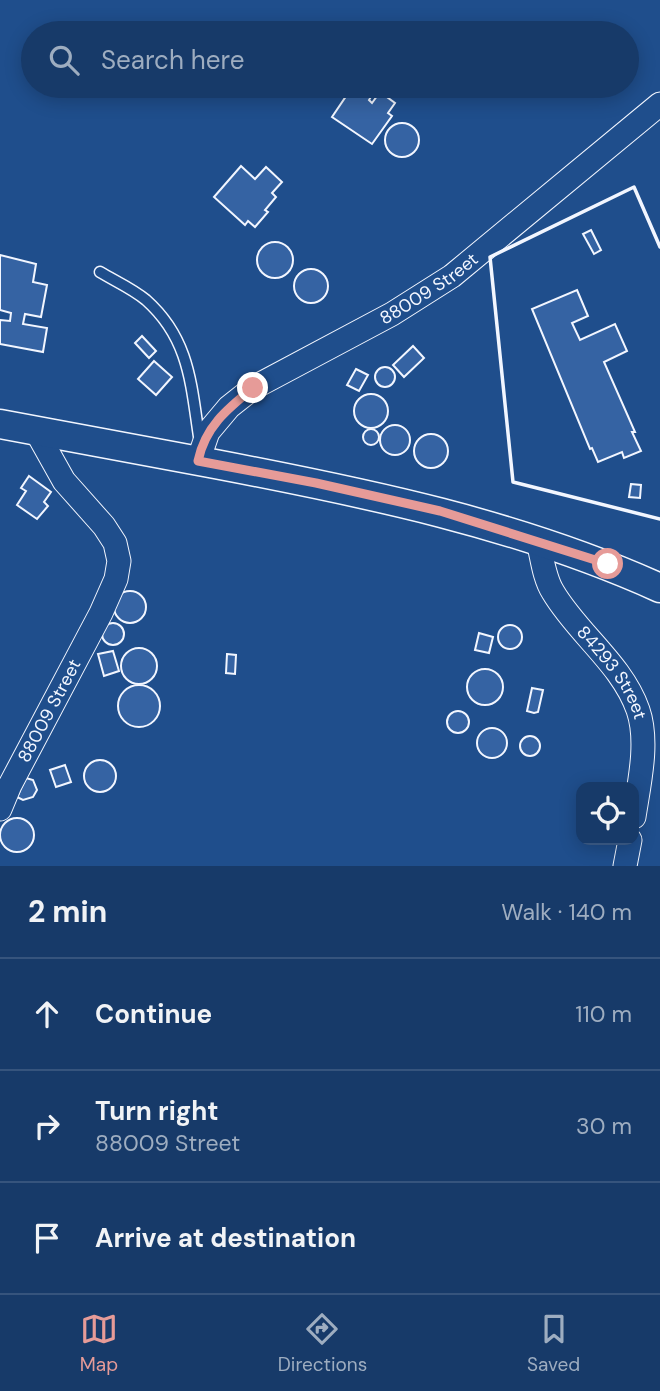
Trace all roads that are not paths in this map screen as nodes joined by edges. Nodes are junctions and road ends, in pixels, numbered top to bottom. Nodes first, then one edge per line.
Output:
1 (660, 104) edge
2 (100, 272) dead end
3 (0, 424) edge
4 (36, 431) junction
5 (200, 456) junction
6 (538, 541) junction
7 (660, 588) edge
8 (638, 782) edge
9 (0, 809) edge
10 (629, 845) edge
11 (625, 866) edge

1 - 5 street, 88009 Street
2 - 5 lane
3 - 4 street
4 - 5 street
4 - 9 street, 88009 Street
5 - 6 street
6 - 7 street
6 - 8 street, 84293 Street
10 - 11 street

